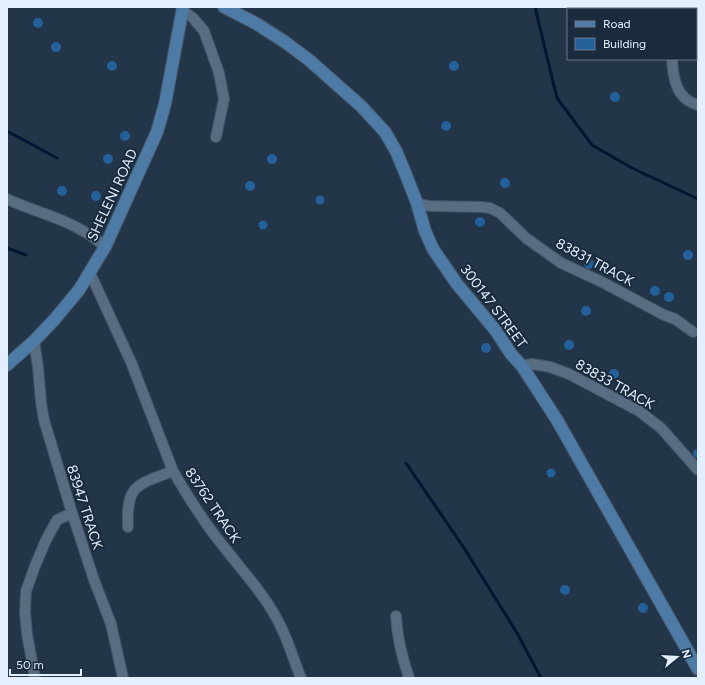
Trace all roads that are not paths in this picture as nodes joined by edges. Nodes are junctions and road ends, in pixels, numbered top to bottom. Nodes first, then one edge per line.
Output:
1 (224, 7) edge
2 (182, 8) edge
3 (672, 60) edge
4 (698, 104) edge
5 (216, 137) dead end
6 (7, 199) edge
7 (417, 204) junction
8 (105, 247) junction
9 (90, 273) junction
10 (693, 332) dead end
11 (34, 341) junction
12 (7, 365) edge
13 (522, 366) junction
14 (698, 470) edge
15 (173, 471) junction
16 (72, 513) junction
17 (128, 527) dead end
18 (396, 616) dead end
19 (698, 669) edge
20 (35, 678) edge
21 (123, 678) edge
22 (301, 678) edge
23 (409, 678) edge

1 - 7 street, 300147 STREET
2 - 5 street
2 - 8 street, SHELENI ROAD
3 - 4 street
6 - 8 street
7 - 10 street, 83831 TRACK
7 - 13 street, 300147 STREET
8 - 9 street, SHELENI ROAD
9 - 11 street, SHELENI ROAD
9 - 15 street, 83762 TRACK
11 - 12 street, SHELENI ROAD
11 - 16 street, 83947 TRACK
13 - 14 street, 83833 TRACK
13 - 19 street, 300147 STREET
15 - 17 street
15 - 22 street, 83762 TRACK
16 - 20 street
16 - 21 street, 83947 TRACK
18 - 23 street

